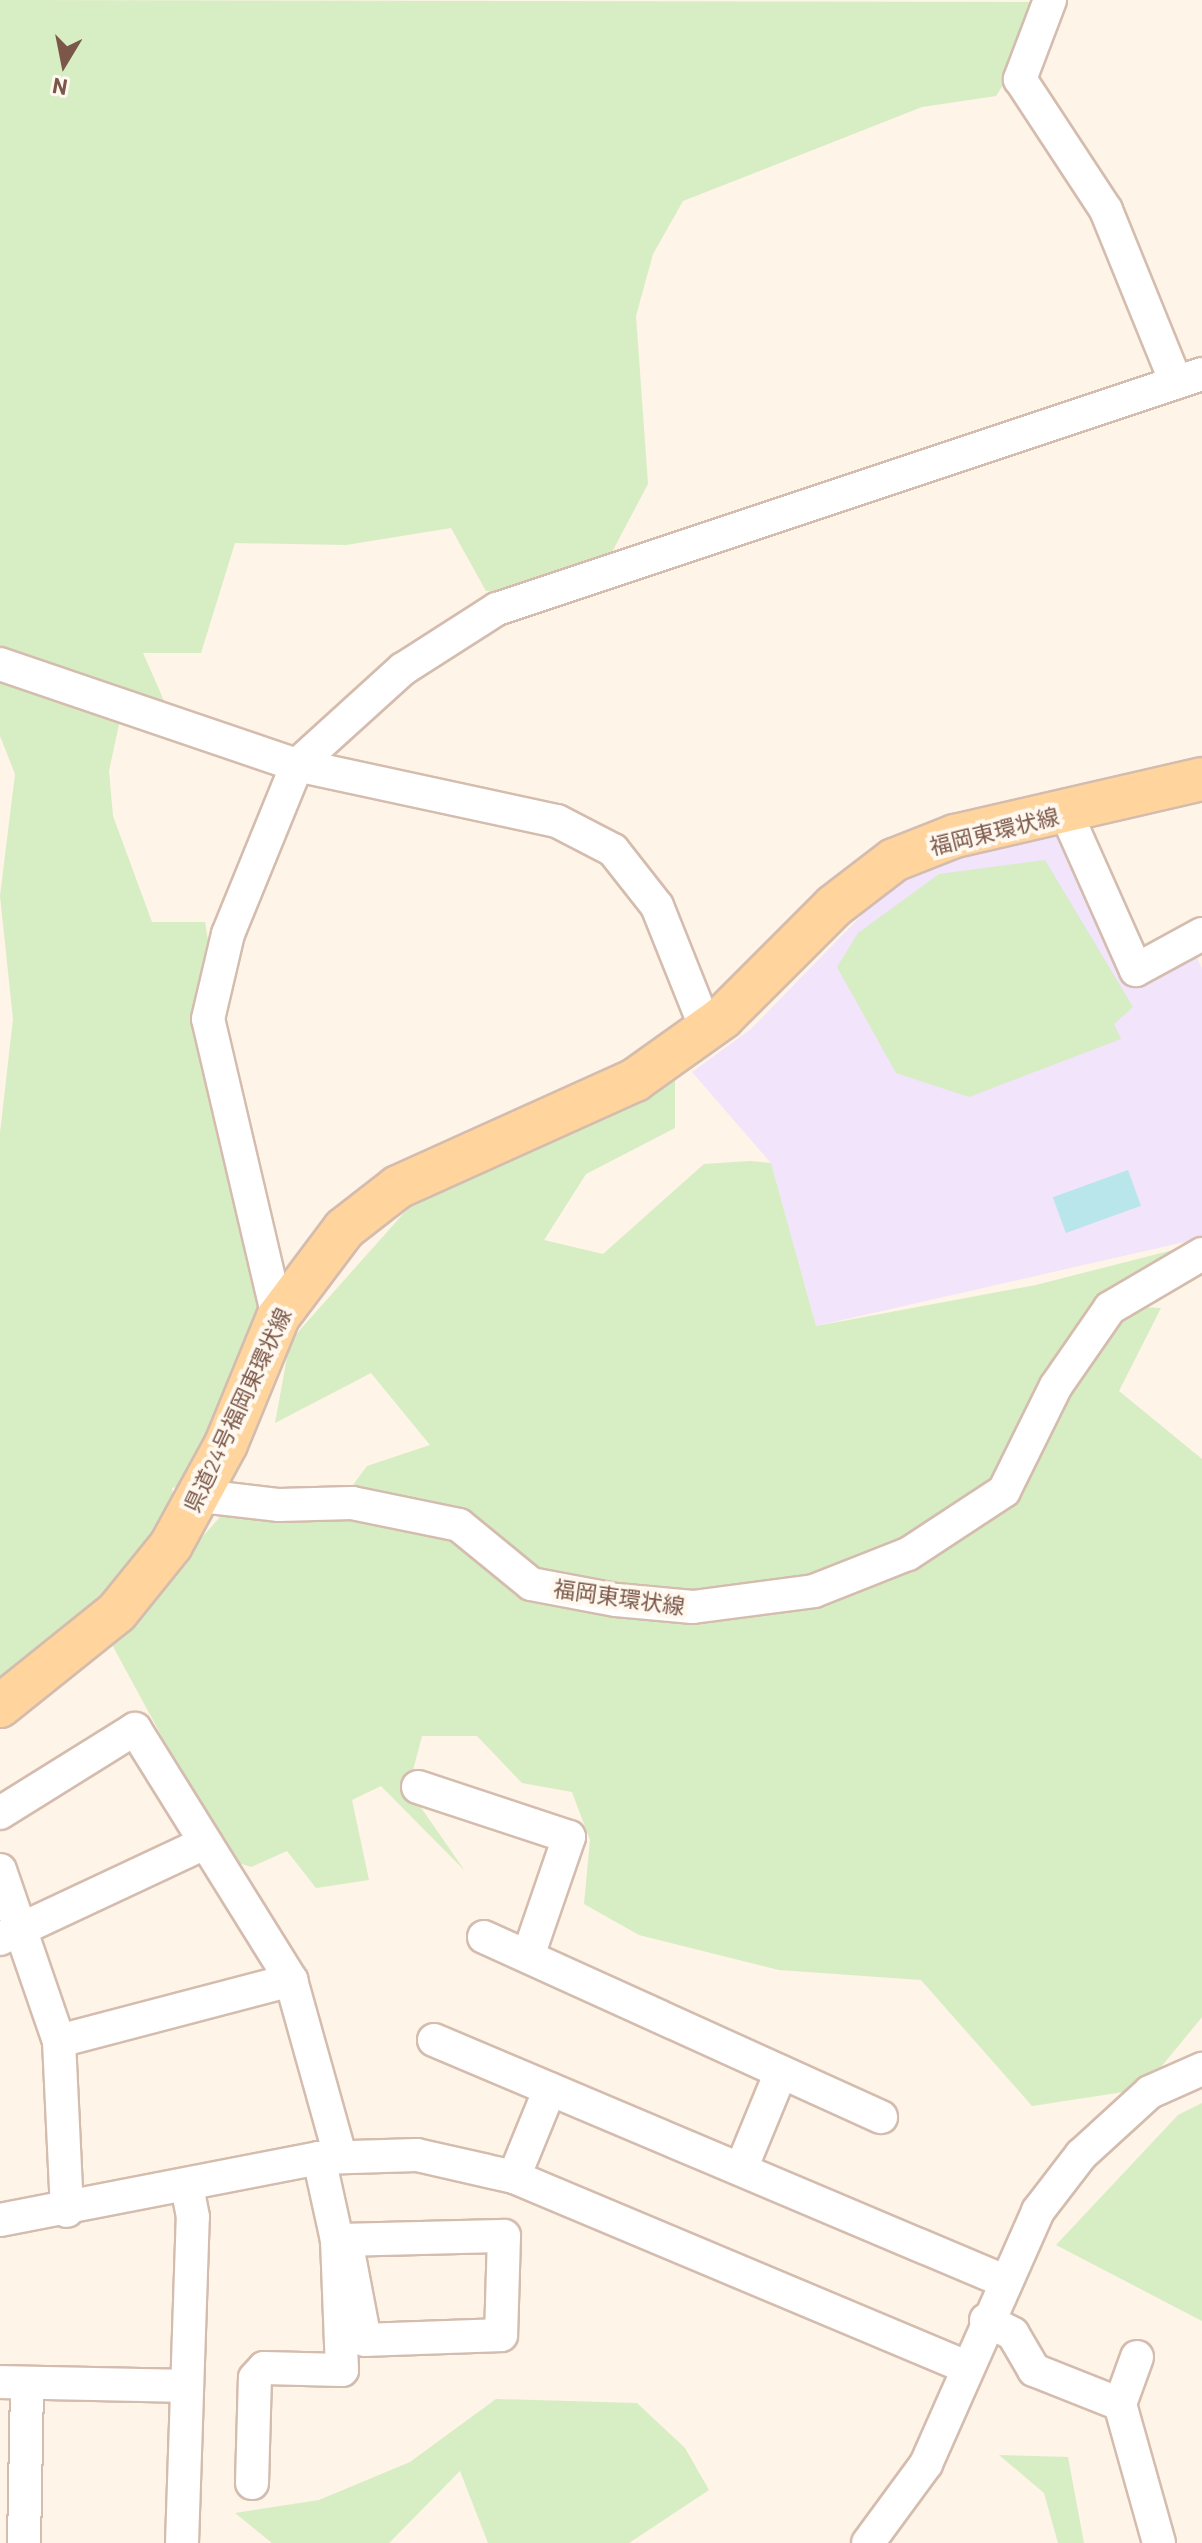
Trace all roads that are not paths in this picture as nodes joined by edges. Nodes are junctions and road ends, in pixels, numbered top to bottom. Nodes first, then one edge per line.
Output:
1 (1050, 0) edge
2 (1189, 378) edge
3 (0, 664) edge
4 (297, 765) junction
5 (1202, 779) edge
6 (1066, 813) junction
7 (1202, 934) edge
8 (707, 1031) junction
9 (1202, 1254) edge
10 (278, 1317) junction
11 (201, 1496) junction
12 (0, 1706) edge
13 (418, 1787) dead end
14 (0, 1813) edge
15 (205, 1843) junction
16 (0, 1870) edge
17 (12, 1934) edge
18 (484, 1937) dead end
19 (528, 1956) junction
20 (291, 1980) junction
21 (434, 2040) dead end
22 (59, 2041) junction
23 (1202, 2069) edge
24 (781, 2072) junction
25 (550, 2089) junction
26 (881, 2117) dead end
27 (330, 2157) junction
28 (741, 2169) junction
29 (514, 2177) junction
30 (187, 2187) junction
31 (67, 2211) junction
32 (0, 2220) edge
33 (337, 2240) junction
34 (1004, 2281) junction
35 (986, 2320) junction
36 (1137, 2357) dead end
37 (964, 2366) junction
38 (13, 2382) edge
39 (185, 2386) junction
40 (1120, 2404) junction
41 (252, 2483) dead end
42 (24, 2543) edge
43 (182, 2543) edge
44 (868, 2543) edge
45 (1159, 2543) edge

1 - 2 street
2 - 4 street
3 - 4 street
4 - 8 street
4 - 10 street
5 - 6 main road, 福岡東環状線
6 - 7 street
6 - 8 main road, 福岡東環状線
8 - 10 main road, 県道24号福岡東環状線
9 - 11 street, 福岡東環状線
10 - 11 main road, 県道24号福岡東環状線
11 - 12 main road, 県道24号福岡東環状線
13 - 19 street
14 - 15 street
15 - 17 street
15 - 20 street
16 - 17 street
17 - 22 street
18 - 19 street
19 - 24 street
20 - 22 street
20 - 27 street
21 - 25 street
22 - 31 street
23 - 34 street
24 - 26 street
24 - 28 street
25 - 28 street
25 - 29 street
27 - 29 street
27 - 30 street
27 - 33 street
28 - 34 street
29 - 37 street
30 - 31 street
30 - 39 street
31 - 32 street
33 - 33 street
33 - 41 street
34 - 35 street
35 - 37 street
35 - 40 street
36 - 40 street
37 - 44 street
38 - 39 street
38 - 42 street
39 - 43 street
40 - 45 street

